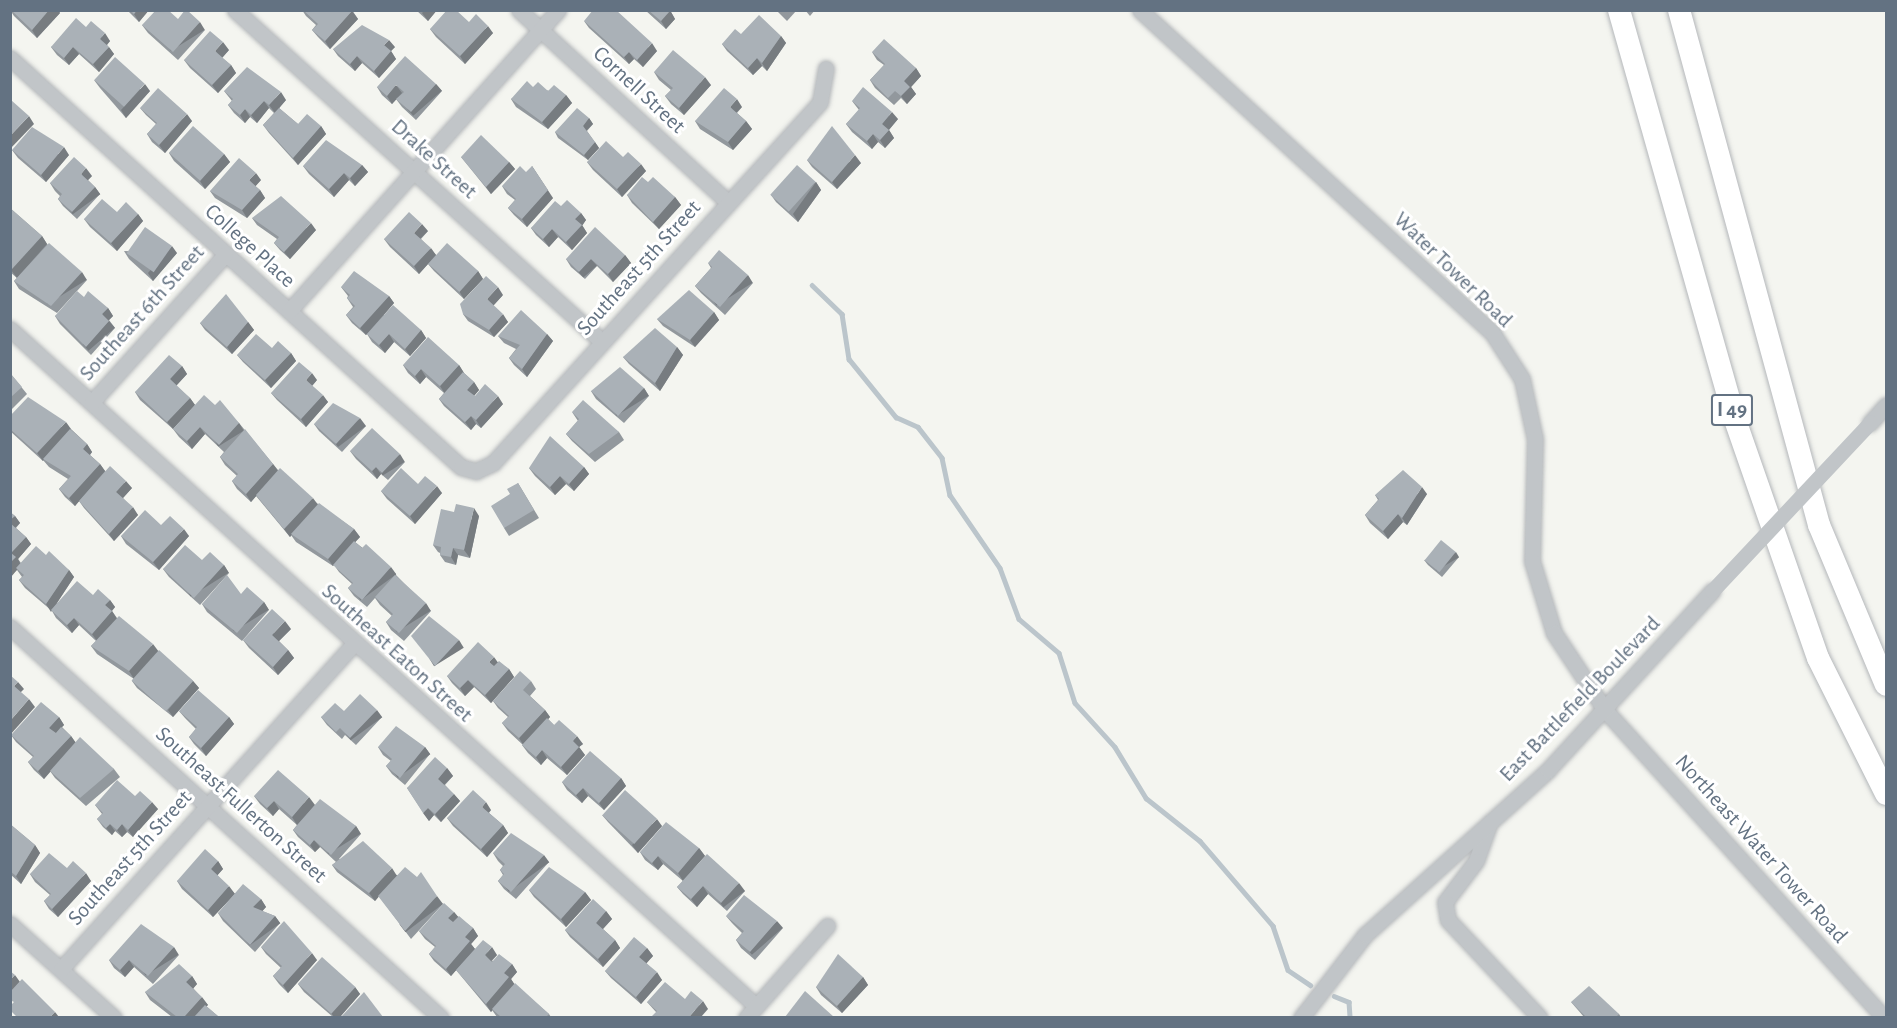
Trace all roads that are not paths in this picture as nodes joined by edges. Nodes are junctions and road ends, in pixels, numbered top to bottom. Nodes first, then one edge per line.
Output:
1 (235, 10) edge
2 (519, 10) edge
3 (558, 10) edge
4 (1140, 10) edge
5 (1619, 10) edge
6 (1679, 10) edge
7 (539, 28) junction
8 (10, 58) edge
9 (826, 69) dead end
10 (414, 171) junction
11 (729, 203) junction
12 (225, 255) junction
13 (289, 311) junction
14 (10, 329) edge
15 (603, 342) junction
16 (92, 402) junction
17 (1887, 405) edge
18 (461, 467) joint
19 (10, 627) edge
20 (353, 645) junction
21 (1887, 685) edge
22 (1605, 710) junction
23 (1887, 794) edge
24 (208, 805) junction
25 (1490, 822) junction
26 (10, 924) edge
27 (827, 926) dead end
28 (61, 969) junction
29 (751, 1012) edge
30 (114, 1017) edge
31 (441, 1017) edge
32 (1301, 1017) edge
33 (1540, 1017) edge
34 (1884, 1017) edge

1 - 10 street, Drake Street
2 - 7 street, Cornell Street
3 - 7 street
4 - 22 street, Water Tower Road
5 - 23 highway, I 49
6 - 21 highway, I 49
7 - 10 street
7 - 11 street, Cornell Street
8 - 12 street, College Place
9 - 11 street, Southeast 5th Street
10 - 13 street
10 - 15 street, Drake Street
11 - 15 street, Southeast 5th Street
12 - 13 street, College Place
12 - 16 street, Southeast 6th Street
13 - 18 street, College Place
14 - 16 street, Southeast Eaton Street
15 - 18 street, Southeast 5th Street
16 - 20 street, Southeast Eaton Street
17 - 22 street, East Battlefield Boulevard, bridge
19 - 24 street, Southeast Fullerton Street
20 - 24 street, Southeast 5th Street
20 - 29 street, Southeast Eaton Street
22 - 25 street, East Battlefield Boulevard
22 - 34 street, Northeast Water Tower Road
24 - 28 street, Southeast 5th Street
24 - 31 street, Southeast Fullerton Street
25 - 32 street, East Battlefield Boulevard
25 - 33 street
26 - 28 street
27 - 29 street
28 - 30 street

